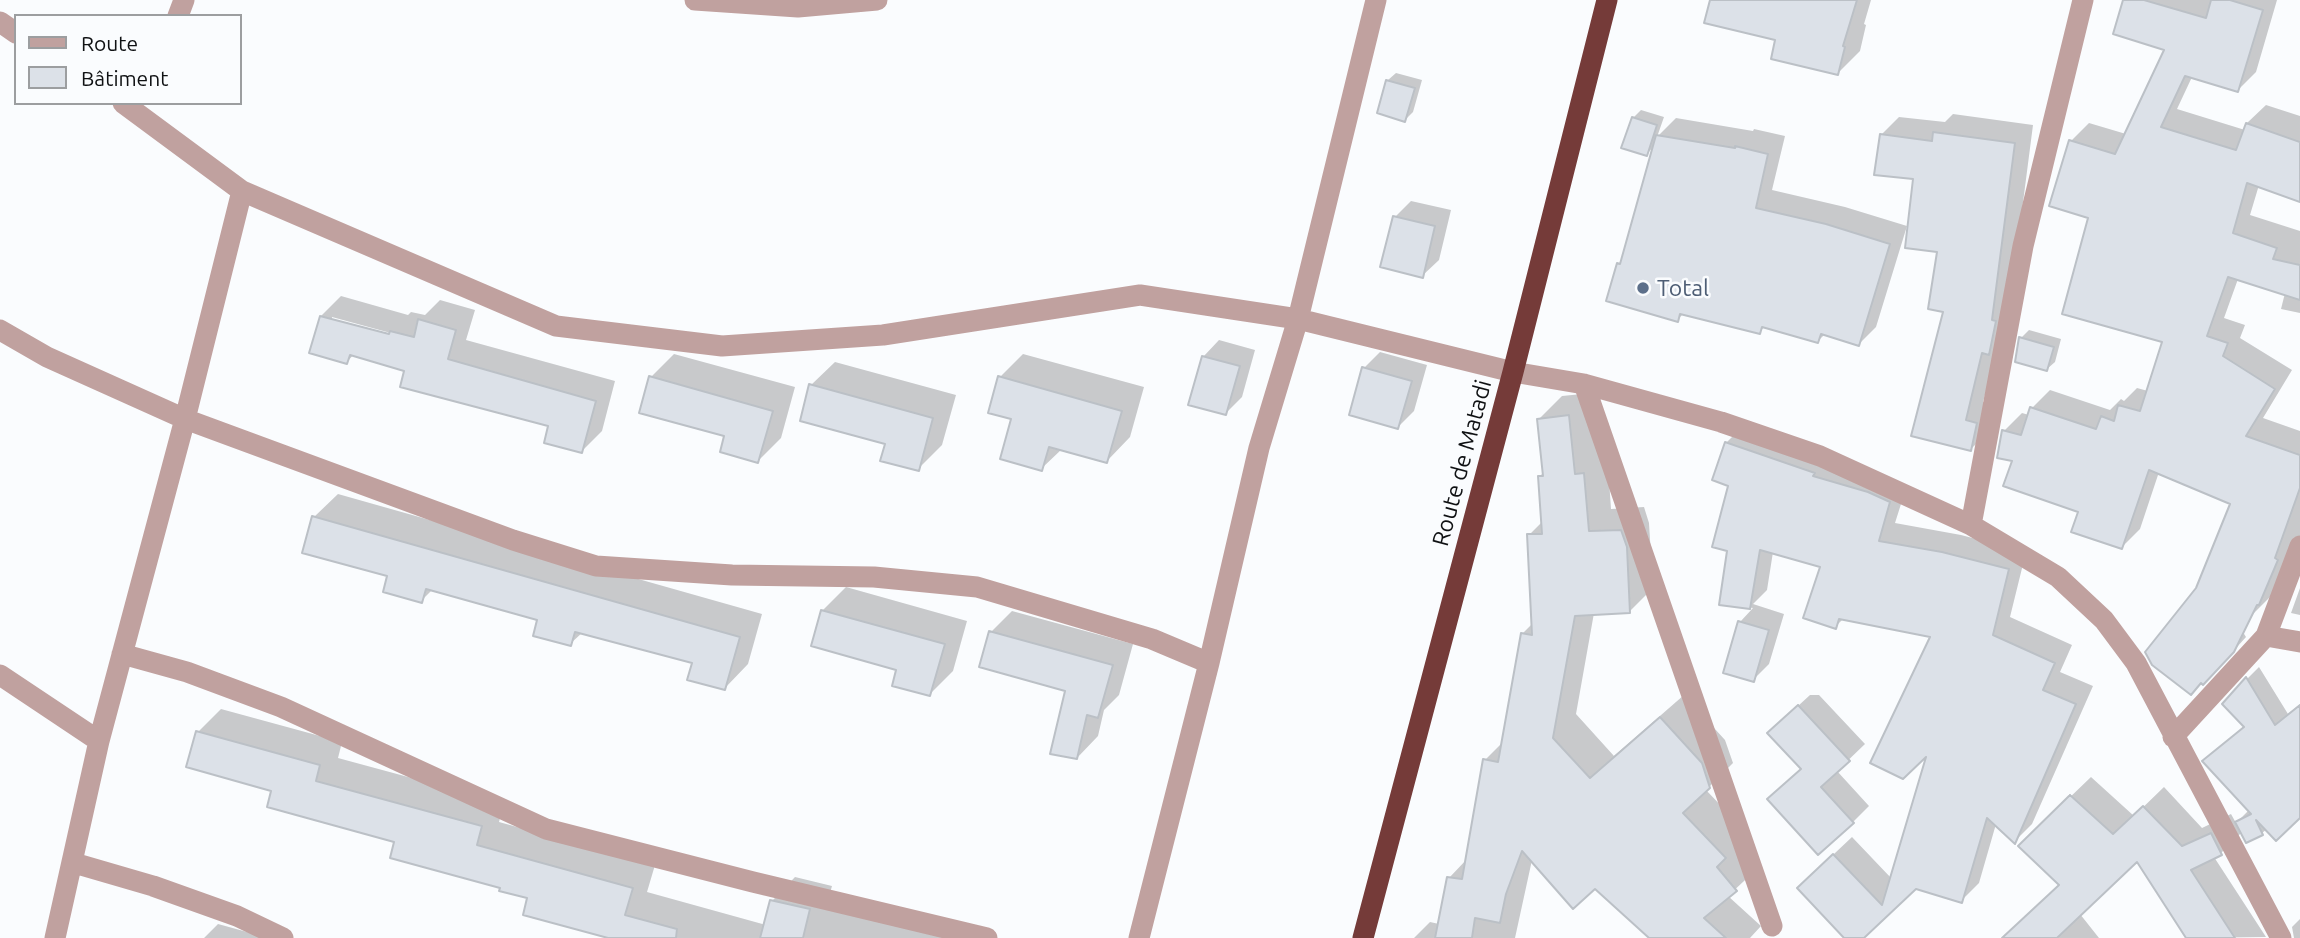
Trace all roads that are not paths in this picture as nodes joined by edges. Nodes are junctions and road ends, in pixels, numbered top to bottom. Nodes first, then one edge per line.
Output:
1 (695, 0) edge
2 (877, 0) edge
3 (1376, 0) edge
4 (1607, 0) edge
5 (2083, 0) edge
6 (145, 110) edge
7 (242, 191) junction
8 (1298, 319) junction
9 (0, 330) edge
10 (1513, 372) junction
11 (1584, 384) junction
12 (185, 419) junction
13 (1971, 525) junction
14 (2300, 546) edge
15 (2266, 636) junction
16 (2300, 642) edge
17 (122, 654) junction
18 (1209, 663) junction
19 (0, 675) edge
20 (2173, 737) junction
21 (99, 741) junction
22 (74, 863) junction
23 (1772, 926) dead end
24 (55, 938) edge
25 (283, 938) edge
26 (987, 938) edge
27 (1139, 938) edge
28 (1363, 938) edge
29 (2281, 938) edge

1 - 2 street
3 - 8 street
4 - 10 highway, Route de Matadi
5 - 13 street
6 - 7 street
7 - 8 street
7 - 12 street
8 - 10 street
8 - 18 street
9 - 12 street
10 - 11 street
10 - 28 highway, Route de Matadi
11 - 13 street
11 - 23 street
12 - 17 street
12 - 18 street
13 - 20 street
14 - 15 street
15 - 16 street
15 - 20 street
17 - 21 street
17 - 26 street
18 - 27 street
19 - 21 street
20 - 29 street
21 - 22 street
22 - 24 street
22 - 25 street

